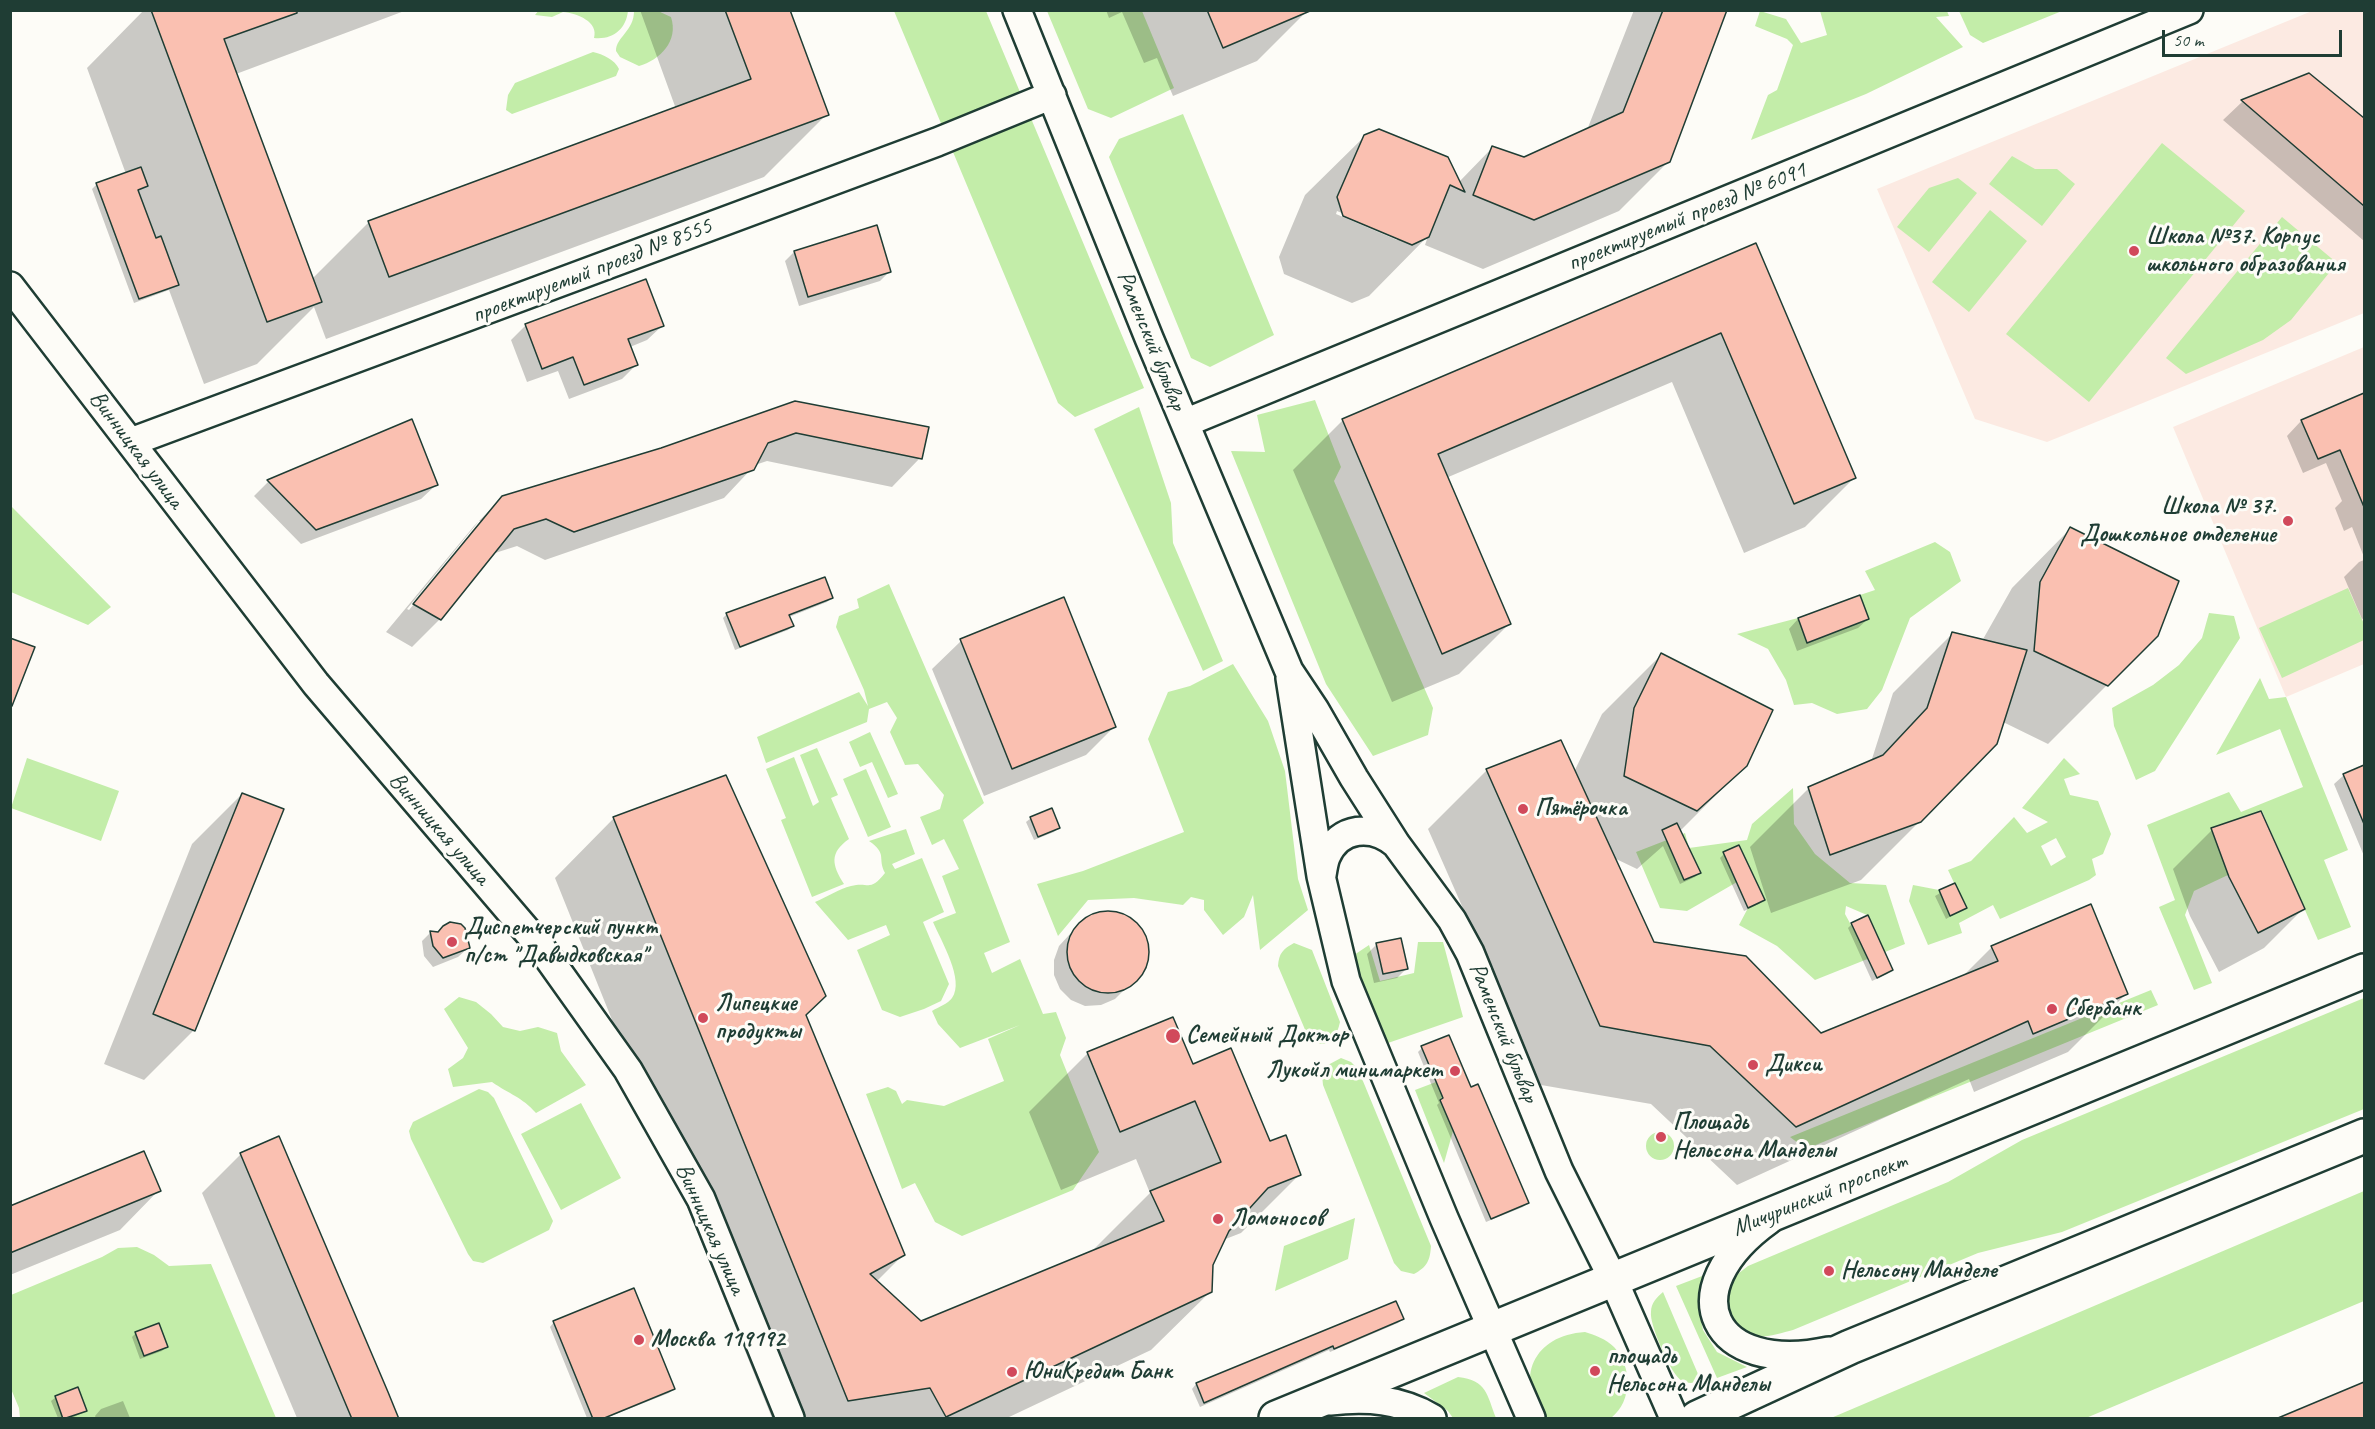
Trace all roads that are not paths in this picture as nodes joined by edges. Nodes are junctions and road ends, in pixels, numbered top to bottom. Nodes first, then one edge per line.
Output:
1 (1017, 10) edge
2 (2188, 10) edge
3 (1052, 95) junction
4 (10, 286) edge
5 (1185, 423) junction
6 (130, 442) junction
7 (1289, 671) junction
8 (1396, 844) junction
9 (1321, 876) junction
10 (2364, 971) edge
11 (2364, 1136) edge
12 (1782, 1211) junction
13 (1613, 1279) junction
14 (1492, 1330) junction
15 (1850, 1347) junction
16 (1314, 1402) junction
17 (790, 1419) edge
18 (1276, 1419) edge
19 (1432, 1419) edge
20 (1531, 1419) edge
21 (1674, 1419) edge
22 (1697, 1419) edge

1 - 3 street, Раменский бульвар
2 - 5 street, проектируемый проезд № 6091
3 - 5 street, Раменский бульвар
3 - 6 street, проектируемый проезд № 8555
4 - 6 street, Винницкая улица
5 - 7 street, Раменский бульвар
6 - 17 street, Винницкая улица
7 - 8 street, Раменский бульвар
7 - 9 street, Раменский бульвар
8 - 9 street
8 - 13 street, Раменский бульвар
9 - 14 street, Раменский бульвар
10 - 12 main road, Мичуринский проспект
11 - 15 main road
12 - 13 main road, Мичуринский проспект
12 - 15 street
13 - 14 main road, Мичуринский проспект
13 - 21 street, Раменский бульвар
14 - 16 main road, Мичуринский проспект
14 - 20 street, Раменский бульвар
15 - 22 main road
16 - 18 main road, Мичуринский проспект
16 - 19 street

